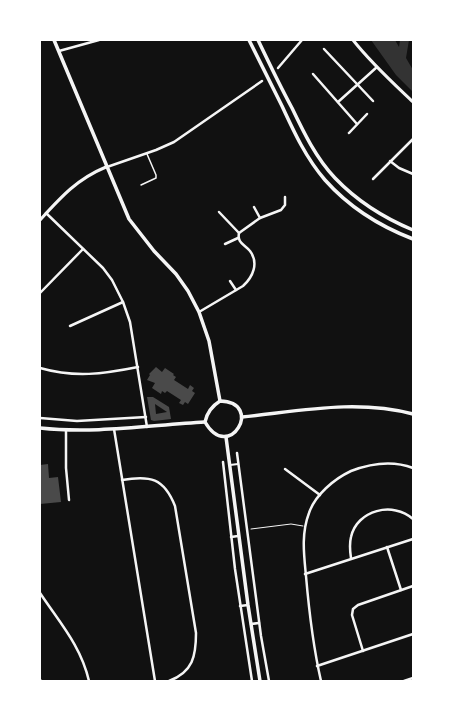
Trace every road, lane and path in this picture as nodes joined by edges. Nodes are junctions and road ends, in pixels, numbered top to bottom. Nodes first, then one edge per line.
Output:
1 (54, 40) edge
2 (99, 40) edge
3 (249, 40) edge
4 (258, 40) edge
5 (302, 40) edge
6 (353, 40) edge
7 (324, 49) dead end
8 (58, 51) junction
9 (377, 67) junction
10 (278, 68) dead end
11 (313, 74) dead end
12 (262, 81) dead end
13 (358, 84) junction
14 (338, 102) junction
15 (373, 102) dead end
16 (413, 102) edge
17 (367, 114) dead end
18 (357, 124) junction
19 (349, 133) dead end
20 (413, 139) edge
21 (147, 153) junction
22 (390, 161) junction
23 (106, 167) junction
24 (413, 174) edge
25 (373, 179) dead end
26 (141, 184) dead end
27 (285, 197) dead end
28 (254, 206) dead end
29 (219, 212) dead end
30 (46, 213) junction
31 (260, 218) junction
32 (40, 220) edge
33 (413, 230) edge
34 (239, 233) junction
35 (238, 238) junction
36 (413, 239) edge
37 (225, 244) dead end
38 (83, 249) junction
39 (230, 281) dead end
40 (236, 290) junction
41 (40, 293) edge
42 (123, 302) junction
43 (199, 312) junction
44 (70, 326) dead end
45 (138, 367) junction
46 (40, 368) edge
47 (220, 401) junction
48 (413, 414) edge
49 (242, 416) junction
50 (146, 417) junction
51 (40, 418) edge
52 (205, 422) junction
53 (147, 427) junction
54 (40, 428) edge
55 (114, 429) junction
56 (66, 430) junction
57 (226, 437) junction
58 (237, 452) dead end
59 (229, 460) junction
60 (223, 462) joint
61 (238, 464) junction
62 (230, 465) junction
63 (413, 468) edge
64 (285, 469) dead end
65 (122, 480) junction
66 (320, 495) junction
67 (69, 500) dead end
68 (413, 519) edge
69 (305, 527) junction
70 (247, 529) junction
71 (238, 536) junction
72 (231, 537) junction
73 (413, 539) edge
74 (387, 547) junction
75 (241, 557) junction
76 (250, 557) junction
77 (351, 558) junction
78 (306, 574) junction
79 (413, 586) edge
80 (401, 590) junction
81 (40, 594) edge
82 (248, 605) junction
83 (240, 606) junction
84 (259, 623) junction
85 (250, 624) junction
86 (413, 634) edge
87 (363, 651) junction
88 (317, 666) junction
89 (413, 678) edge
90 (89, 681) edge
91 (154, 681) edge
92 (169, 681) edge
93 (252, 681) edge
94 (260, 681) edge
95 (269, 681) edge
96 (321, 681) edge
97 (404, 681) edge

1 - 8 main road
2 - 8 street
3 - 36 main road
4 - 33 main road
5 - 10 street
6 - 9 street
7 - 13 street
8 - 23 main road
9 - 13 street
9 - 16 street
11 - 14 street
12 - 21 street
13 - 14 street
13 - 15 street
14 - 18 street
17 - 18 street
18 - 19 street
20 - 22 street
21 - 23 street
21 - 26 lane
22 - 24 street
22 - 25 street
23 - 30 street
23 - 43 main road
27 - 31 street
28 - 31 street
29 - 34 street
30 - 32 street
30 - 38 street
31 - 34 street
34 - 35 street
35 - 37 street
35 - 40 street
38 - 41 street
38 - 42 street
39 - 40 street
40 - 43 street
42 - 44 street
42 - 45 street
43 - 47 main road
45 - 46 street
45 - 50 street
47 - 49 main road
47 - 52 main road
48 - 49 main road
49 - 57 main road
50 - 51 street
50 - 53 street
52 - 53 main road
52 - 57 main road
53 - 55 main road
54 - 56 main road
55 - 56 main road
55 - 65 street
56 - 67 street
57 - 59 main road
58 - 61 street
59 - 60 street
59 - 62 main road
60 - 72 street
61 - 62 street
61 - 70 street
62 - 71 main road
63 - 66 street
64 - 66 street
65 - 91 street
65 - 92 street
66 - 69 street
68 - 77 street
69 - 70 path
69 - 78 street
70 - 76 street
71 - 72 street
71 - 75 main road
72 - 83 street
73 - 74 street
74 - 77 street
74 - 80 street
75 - 76 street
75 - 82 main road
76 - 84 street
77 - 78 street
78 - 88 street
79 - 80 street
80 - 87 street
81 - 90 street
82 - 83 street
82 - 85 main road
83 - 93 street
84 - 85 street
84 - 95 street
85 - 94 main road
86 - 87 street
87 - 88 street
88 - 96 street
89 - 97 street

